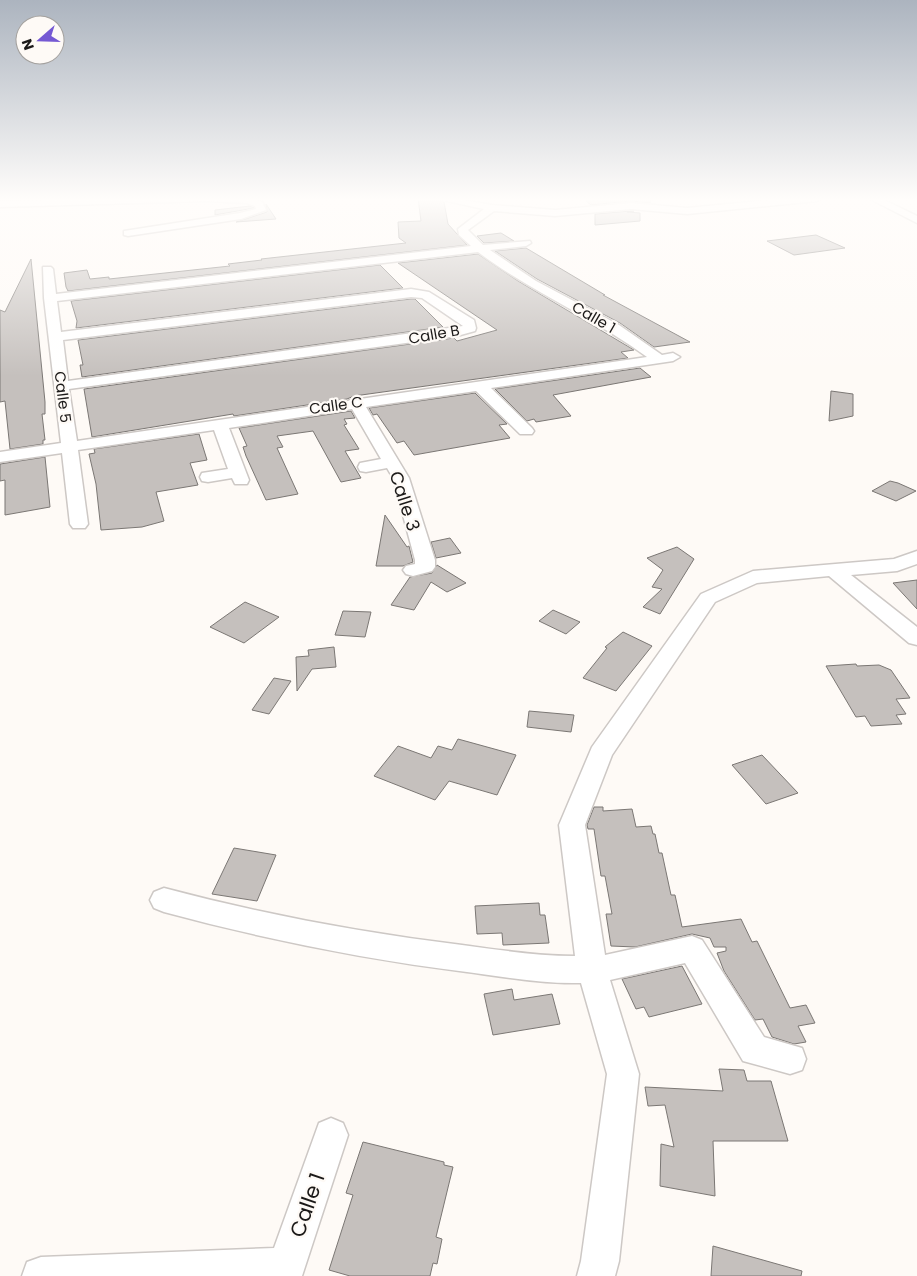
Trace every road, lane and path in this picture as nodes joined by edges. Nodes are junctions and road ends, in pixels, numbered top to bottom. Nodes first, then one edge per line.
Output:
1 (404, 258) edge
2 (491, 258) edge
3 (47, 269) dead end
4 (50, 298) junction
5 (56, 337) junction
6 (666, 358) joint
7 (62, 386) junction
8 (480, 386) junction
9 (355, 402) junction
10 (220, 423) junction
11 (526, 431) dead end
12 (69, 446) junction
13 (0, 457) edge
14 (392, 462) junction
15 (366, 467) dead end
16 (208, 477) dead end
17 (79, 524) dead end
18 (917, 557) edge
19 (413, 570) dead end
20 (833, 570) junction
21 (917, 638) edge
22 (164, 900) dead end
23 (592, 969) junction
24 (790, 1059) dead end
25 (331, 1135) dead end
26 (285, 1271) edge
27 (41, 1276) edge
28 (596, 1276) edge

1 - 4 street
2 - 6 street, Calle 1
3 - 4 street, Calle 5
4 - 5 street, Calle 5
5 - 7 street, Calle 5
5 - 7 street, Calle B
6 - 8 street, Calle C
7 - 12 street, Calle 5
8 - 9 street, Calle C
8 - 11 street
9 - 10 street, Calle C
9 - 14 street, Calle 3
10 - 12 street, Calle C
10 - 16 street
12 - 13 street, Calle C
12 - 17 street, Calle 5
14 - 15 street
14 - 19 street, Calle 3
18 - 20 street
20 - 21 street
20 - 23 street
22 - 23 street
23 - 24 street
23 - 28 street
25 - 26 street, Calle 1
26 - 27 street

